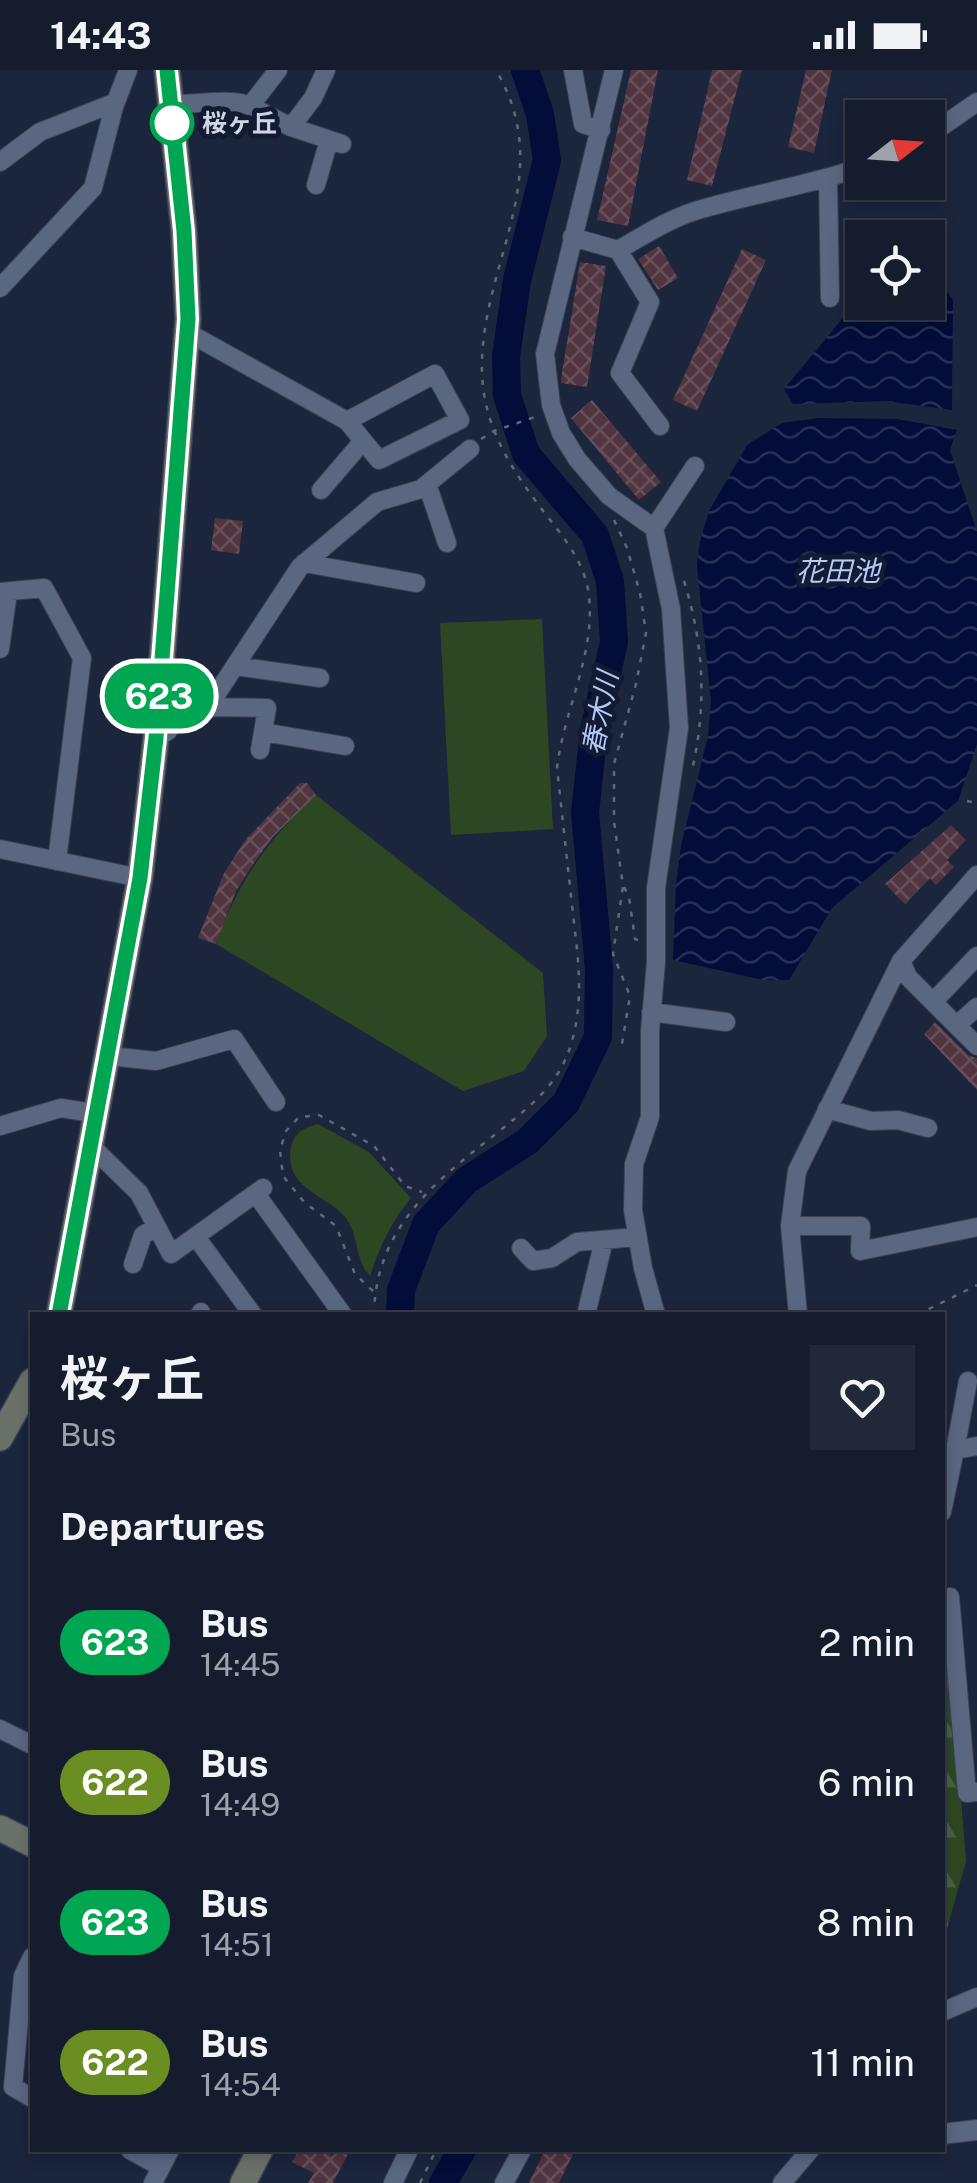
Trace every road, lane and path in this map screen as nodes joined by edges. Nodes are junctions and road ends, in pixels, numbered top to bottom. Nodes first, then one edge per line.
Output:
1 (128, 70) edge
2 (167, 70) edge
3 (278, 70) edge
4 (326, 70) edge
5 (496, 70) edge
6 (572, 70) edge
7 (614, 70) edge
8 (116, 102) junction
9 (977, 102) edge
10 (170, 104) junction
11 (250, 106) junction
12 (945, 124) edge
13 (291, 128) junction
14 (601, 130) junction
15 (0, 162) edge
16 (845, 173) edge
17 (828, 179) junction
18 (316, 185) dead end
19 (572, 237) junction
20 (618, 250) junction
21 (0, 288) edge
22 (830, 298) dead end
23 (187, 332) junction
24 (538, 416) dead end
25 (347, 421) junction
26 (660, 426) dead end
27 (494, 431) junction
28 (364, 441) junction
29 (470, 449) dead end
30 (695, 466) dead end
31 (426, 484) junction
32 (321, 490) dead end
33 (611, 515) dead end
34 (654, 528) junction
35 (447, 543) dead end
36 (304, 564) junction
37 (416, 583) dead end
38 (4, 592) edge
39 (0, 649) edge
40 (235, 666) junction
41 (320, 678) dead end
42 (208, 707) junction
43 (156, 738) junction
44 (346, 746) dead end
45 (968, 801) dead end
46 (977, 803) edge
47 (0, 849) edge
48 (58, 860) junction
49 (977, 875) edge
50 (140, 878) junction
51 (623, 886) junction
52 (970, 897) edge
53 (641, 940) dead end
54 (977, 956) edge
55 (901, 961) junction
56 (934, 1001) junction
57 (977, 1006) edge
58 (652, 1012) junction
59 (726, 1022) dead end
60 (958, 1024) junction
61 (622, 1044) dead end
62 (977, 1046) edge
63 (109, 1056) junction
64 (276, 1102) dead end
65 (827, 1109) junction
66 (98, 1114) junction
67 (0, 1126) edge
68 (928, 1128) dead end
69 (92, 1146) junction
70 (425, 1193) junction
71 (790, 1226) junction
72 (157, 1227) junction
73 (977, 1228) edge
74 (196, 1237) junction
75 (638, 1237) junction
76 (604, 1240) junction
77 (521, 1248) dead end
78 (133, 1264) dead end
79 (977, 1285) edge
80 (374, 1292) junction
81 (60, 1312) edge
82 (251, 1312) edge
83 (336, 1312) edge
84 (374, 1312) edge
85 (587, 1312) edge
86 (655, 1312) edge
87 (798, 1312) edge
88 (922, 1312) edge
89 (968, 1381) dead end
90 (30, 1386) edge
91 (15, 1425) edge
92 (977, 1446) edge
93 (950, 1456) edge
94 (945, 1491) edge
95 (950, 1597) dead end
96 (968, 1709) edge
97 (0, 1729) edge
98 (30, 1744) edge
99 (977, 1792) edge
100 (0, 1828) edge
101 (30, 1843) edge
102 (28, 1978) edge
103 (977, 1997) edge
104 (945, 2011) edge
105 (6, 2089) edge
106 (30, 2097) edge
107 (977, 2130) edge
108 (945, 2134) edge
109 (134, 2152) edge
110 (259, 2152) edge
111 (408, 2152) edge
112 (435, 2152) edge
113 (521, 2152) edge
114 (808, 2152) edge
115 (161, 2166) edge
116 (242, 2183) edge
117 (393, 2183) edge
118 (420, 2183) edge
119 (504, 2183) edge
120 (782, 2183) edge

1 - 8 street
2 - 10 main road
3 - 11 street
4 - 13 street
5 - 27 path
6 - 14 street
7 - 14 street
8 - 15 street
8 - 21 street
9 - 12 street
10 - 11 street
10 - 23 main road
11 - 13 street
13 - 18 street
14 - 19 street
16 - 17 street
17 - 20 street
17 - 22 street
19 - 20 street
19 - 34 street
20 - 26 street
23 - 25 street
23 - 43 main road
24 - 27 path
25 - 28 street
25 - 28 street
27 - 70 path
28 - 32 street
29 - 31 street
30 - 34 street
31 - 35 street
31 - 36 street
33 - 51 path
34 - 58 street
36 - 37 street
36 - 40 street
38 - 39 street
38 - 48 street
40 - 41 street
40 - 42 street
42 - 43 street
42 - 44 street
43 - 50 main road
45 - 46 path
47 - 48 street
48 - 50 street
49 - 52 street
50 - 63 main road
51 - 53 path
51 - 61 path
52 - 55 street
54 - 56 street
55 - 56 street
55 - 65 street
56 - 60 street
57 - 60 street
58 - 59 street
58 - 75 street
60 - 62 street
63 - 64 street
63 - 66 main road
65 - 68 street
65 - 71 street
66 - 67 street
66 - 69 main road
69 - 72 street
69 - 81 main road
70 - 80 path
70 - 80 path
71 - 73 street
71 - 87 street
72 - 74 street
72 - 78 street
74 - 82 street
74 - 83 street
75 - 76 street
75 - 86 street
76 - 77 street
76 - 85 street
79 - 88 path
80 - 84 path
89 - 93 street
90 - 91 main road
92 - 93 street
93 - 94 street
95 - 96 street
96 - 99 street
97 - 98 street
100 - 101 main road
102 - 105 street
103 - 104 street
105 - 106 street
107 - 108 street
109 - 115 street
110 - 116 main road
111 - 117 street
112 - 118 path
113 - 119 street
114 - 120 street

